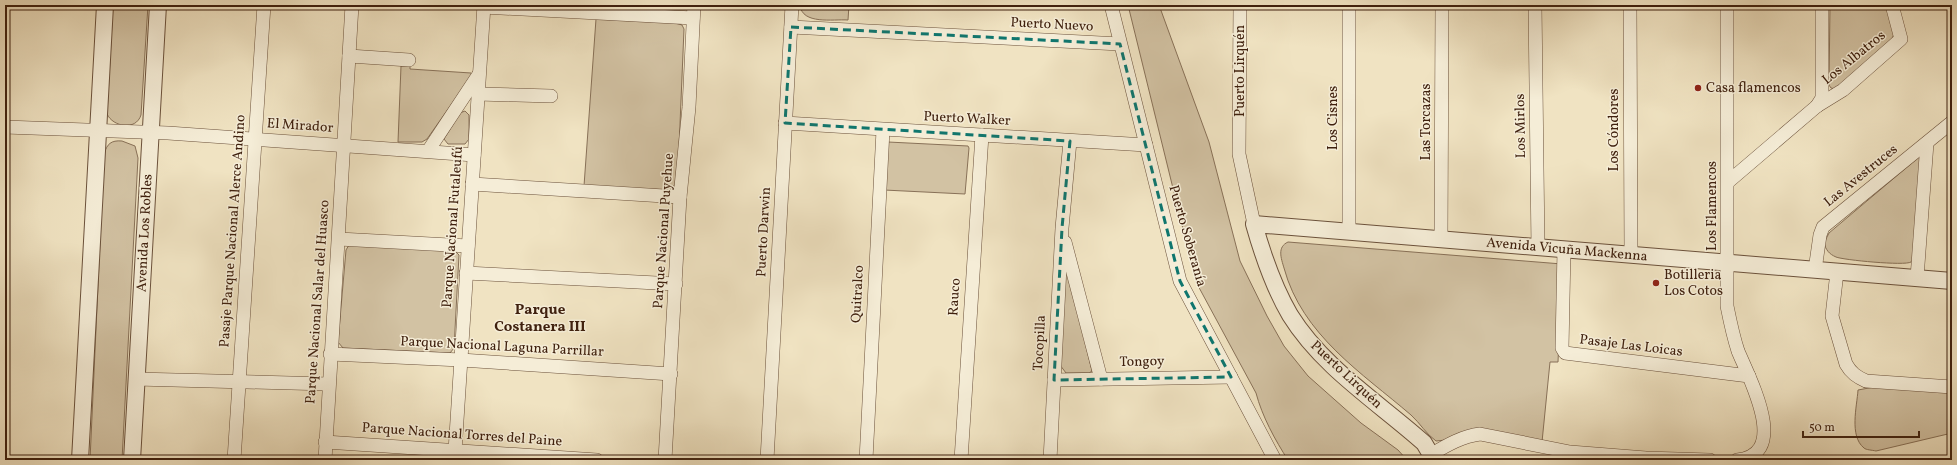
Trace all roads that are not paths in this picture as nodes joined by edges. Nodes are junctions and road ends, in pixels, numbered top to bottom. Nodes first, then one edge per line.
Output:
1 (105, 5) edge
2 (158, 5) edge
3 (264, 5) edge
4 (352, 5) edge
5 (694, 5) edge
6 (792, 5) edge
7 (1111, 5) edge
8 (1240, 5) edge
9 (1349, 5) edge
10 (1442, 5) edge
11 (1535, 5) edge
12 (1630, 5) edge
13 (1727, 5) edge
14 (1822, 5) edge
15 (1892, 5) edge
16 (484, 6) edge
17 (693, 18) junction
18 (791, 27) junction
19 (1120, 44) junction
20 (349, 56) junction
21 (408, 60) dead end
22 (479, 74) junction
23 (478, 94) junction
24 (551, 96) dead end
25 (1817, 106) junction
26 (1952, 122) edge
27 (786, 123) junction
28 (5, 127) edge
29 (882, 130) junction
30 (98, 131) junction
31 (151, 132) junction
32 (982, 135) junction
33 (256, 138) junction
34 (1070, 141) junction
35 (1927, 143) junction
36 (344, 145) junction
37 (1146, 145) junction
38 (428, 151) junction
39 (474, 155) junction
40 (1728, 182) junction
41 (472, 184) junction
42 (680, 197) junction
43 (1254, 224) junction
44 (1062, 228) junction
45 (1349, 232) junction
46 (339, 239) junction
47 (1441, 240) junction
48 (468, 246) junction
49 (1538, 248) junction
50 (1564, 250) junction
51 (1631, 255) junction
52 (1727, 263) junction
53 (1815, 270) junction
54 (1837, 272) junction
55 (466, 273) junction
56 (1917, 278) junction
57 (1952, 281) edge
58 (676, 284) junction
59 (330, 354) junction
60 (461, 360) junction
61 (671, 374) junction
62 (1749, 376) junction
63 (1231, 377) junction
64 (136, 379) junction
65 (1101, 379) junction
66 (1054, 380) junction
67 (238, 383) junction
68 (328, 384) junction
69 (1952, 387) edge
70 (325, 442) junction
71 (455, 451) junction
72 (1433, 457) edge
73 (80, 460) edge
74 (132, 460) edge
75 (234, 460) edge
76 (324, 460) edge
77 (597, 460) edge
78 (665, 460) edge
79 (768, 460) edge
80 (866, 460) edge
81 (961, 460) edge
82 (1050, 460) edge
83 (1275, 460) edge
84 (1710, 460) edge
85 (1737, 460) edge

1 - 30 street
2 - 31 street, Avenida Los Robles
3 - 33 street, Pasaje Parque Nacional Alerce Andino
4 - 20 street, Parque Nacional Salar del Huasco
5 - 17 street, Parque Nacional Puyehue
6 - 18 street, Puerto Darwin
7 - 19 street, Puerto Soberanía
8 - 43 street, Puerto Lirquén
9 - 45 street, Los Cisnes
10 - 47 street, Las Torcazas
11 - 49 street, Los Mirlos
12 - 51 street, Los Cóndores
13 - 40 street, Los Flamencos
14 - 25 street, Los Albatros
15 - 25 street, Los Albatros
16 - 17 street
16 - 22 street, Parque Nacional Futaleufú
17 - 42 street, Parque Nacional Puyehue
18 - 19 street, Puerto Nuevo
18 - 27 street, Puerto Darwin
19 - 37 street, Puerto Soberanía
20 - 21 street
20 - 36 street, Parque Nacional Salar del Huasco
22 - 23 street, Parque Nacional Futaleufú
22 - 38 street
23 - 24 street
23 - 39 street, Parque Nacional Futaleufú
25 - 40 street, Los Albatros
26 - 35 street, Las Avestruces
27 - 29 street, Puerto Walker
27 - 79 street, Puerto Darwin
28 - 30 street, El Mirador
29 - 32 street, Puerto Walker
29 - 80 street, Quitralco
30 - 31 street, El Mirador
30 - 73 street
31 - 33 street, El Mirador
31 - 64 street, Avenida Los Robles
32 - 34 street, Puerto Walker
32 - 81 street, Rauco
33 - 36 street, El Mirador
33 - 67 street, Pasaje Parque Nacional Alerce Andino
34 - 37 street, Puerto Walker
34 - 44 street, Tocopilla
35 - 53 street, Las Avestruces
35 - 56 street
36 - 38 street, El Mirador
36 - 46 street, Parque Nacional Salar del Huasco
37 - 63 street, Puerto Soberanía
38 - 39 street, El Mirador
39 - 41 street, Parque Nacional Futaleufú
40 - 52 street, Los Flamencos
41 - 42 street
41 - 48 street, Parque Nacional Futaleufú
42 - 58 street, Parque Nacional Puyehue
43 - 45 street, Avenida Vicuña Mackenna
43 - 72 street, Puerto Lirquén
44 - 65 street, Tocopilla
44 - 66 street, Tocopilla
45 - 47 street, Avenida Vicuña Mackenna
46 - 48 street
46 - 59 street, Parque Nacional Salar del Huasco
47 - 49 street, Avenida Vicuña Mackenna
48 - 55 street, Parque Nacional Futaleufú
49 - 50 street, Avenida Vicuña Mackenna
50 - 51 street, Avenida Vicuña Mackenna
50 - 62 street, Pasaje Las Loicas
51 - 52 street, Avenida Vicuña Mackenna
52 - 53 street, Avenida Vicuña Mackenna
52 - 62 street, Los Flamencos
53 - 54 street, Avenida Vicuña Mackenna
54 - 56 street, Avenida Vicuña Mackenna
54 - 69 street
55 - 58 street
55 - 60 street, Parque Nacional Futaleufú
56 - 57 street, Avenida Vicuña Mackenna
58 - 61 street, Parque Nacional Puyehue
59 - 60 street, Parque Nacional Laguna Parrillar
59 - 68 street, Parque Nacional Salar del Huasco
60 - 61 street, Parque Nacional Laguna Parrillar
60 - 71 street, Parque Nacional Futaleufú
61 - 78 street, Parque Nacional Puyehue
62 - 85 street, Los Flamencos
63 - 65 street, Tongoy
63 - 83 street, Puerto Soberanía
64 - 67 street
64 - 74 street, Avenida Los Robles
65 - 66 street, Tongoy
66 - 82 street, Tocopilla
67 - 68 street
67 - 75 street, Pasaje Parque Nacional Alerce Andino
68 - 70 street, Parque Nacional Salar del Huasco
70 - 71 street, Parque Nacional Torres del Paine
70 - 76 street, Parque Nacional Salar del Huasco
71 - 77 street, Parque Nacional Torres del Paine
72 - 84 street, Puerto Lirquén

